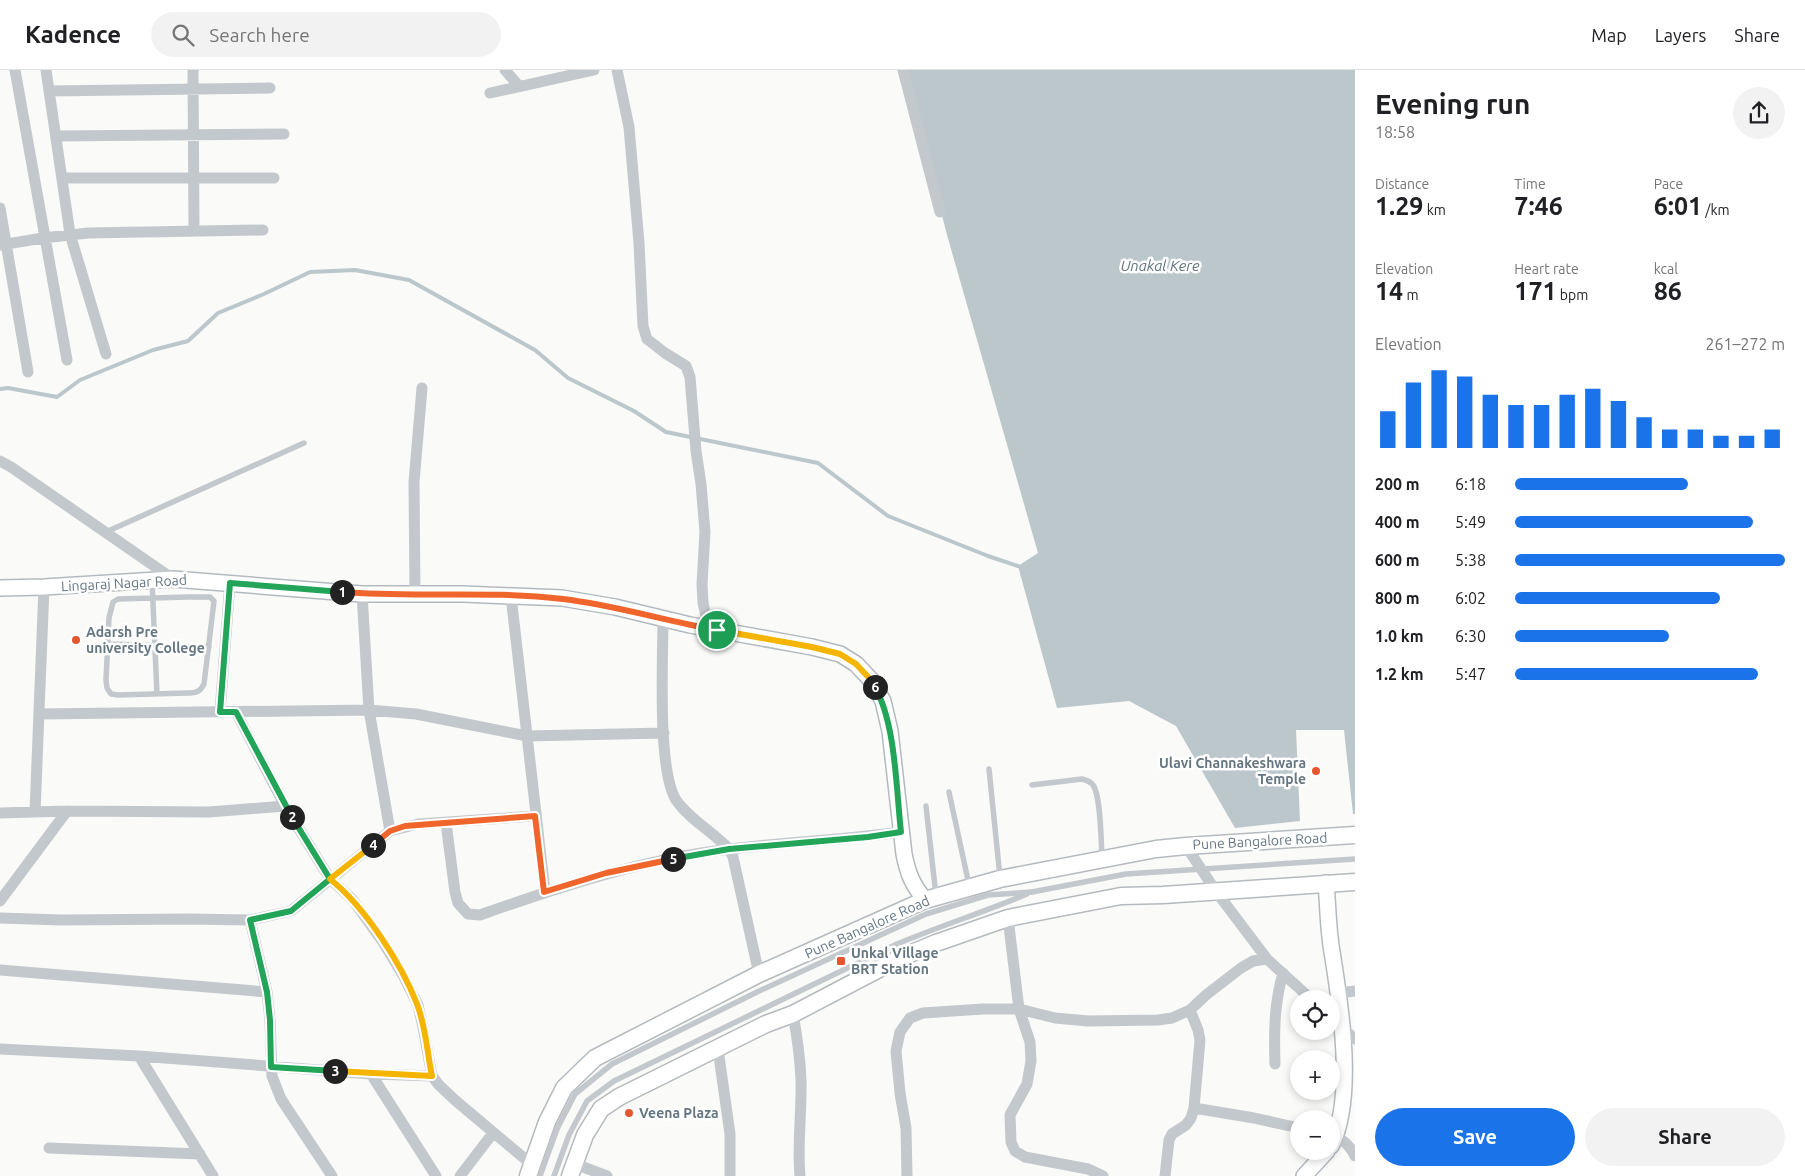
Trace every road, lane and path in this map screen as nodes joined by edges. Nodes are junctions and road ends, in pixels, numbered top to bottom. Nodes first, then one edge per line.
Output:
1 (15, 70) edge
2 (46, 70) edge
3 (193, 70) edge
4 (505, 70) edge
5 (594, 70) edge
6 (617, 70) edge
7 (903, 70) edge
8 (558, 74) edge
9 (519, 86) junction
10 (270, 88) dead end
11 (193, 89) junction
12 (49, 90) junction
13 (490, 92) dead end
14 (194, 134) junction
15 (284, 134) dead end
16 (56, 136) junction
17 (62, 178) junction
18 (194, 178) junction
19 (274, 178) dead end
20 (0, 208) edge
21 (940, 212) dead end
22 (263, 230) dead end
23 (194, 231) junction
24 (70, 234) junction
25 (44, 238) junction
26 (3, 245) edge
27 (106, 354) dead end
28 (67, 360) dead end
29 (28, 372) dead end
30 (422, 388) dead end
31 (304, 444) dead end
32 (0, 461) edge
33 (106, 532) junction
34 (173, 578) junction
35 (152, 579) junction
36 (230, 583) junction
37 (44, 587) junction
38 (0, 588) edge
39 (362, 594) junction
40 (415, 594) junction
41 (511, 596) junction
42 (154, 598) junction
43 (663, 619) junction
44 (717, 630) junction
45 (108, 644) junction
46 (156, 645) junction
47 (209, 647) junction
48 (157, 694) junction
49 (369, 710) junction
50 (220, 712) junction
51 (236, 712) junction
52 (40, 714) junction
53 (664, 733) junction
54 (527, 736) junction
55 (989, 769) dead end
56 (1032, 785) dead end
57 (948, 792) dead end
58 (285, 806) junction
59 (926, 806) dead end
60 (35, 812) junction
61 (67, 812) junction
62 (0, 813) edge
63 (535, 816) junction
64 (446, 823) junction
65 (390, 831) junction
66 (901, 832) junction
67 (1355, 836) edge
68 (1186, 846) junction
69 (729, 849) junction
70 (1102, 859) junction
71 (1355, 859) edge
72 (330, 879) junction
73 (1000, 879) junction
74 (1355, 882) edge
75 (1326, 883) junction
76 (970, 887) junction
77 (1215, 890) junction
78 (544, 892) junction
79 (1032, 892) junction
80 (931, 898) junction
81 (0, 901) edge
82 (0, 918) edge
83 (1008, 918) junction
84 (250, 920) junction
85 (1267, 959) junction
86 (0, 970) edge
87 (1283, 973) junction
88 (759, 974) junction
89 (1301, 990) edge
90 (267, 992) junction
91 (1348, 992) edge
92 (1019, 1009) junction
93 (1190, 1010) junction
94 (793, 1014) junction
95 (1340, 1026) edge
96 (1352, 1037) edge
97 (0, 1049) edge
98 (718, 1049) junction
99 (139, 1056) junction
100 (1275, 1064) dead end
101 (271, 1067) junction
102 (371, 1074) junction
103 (432, 1076) junction
104 (1194, 1108) junction
105 (1290, 1126) edge
106 (1340, 1131) edge
107 (493, 1133) junction
108 (1340, 1142) edge
109 (49, 1148) dead end
110 (200, 1154) junction
111 (1355, 1156) edge
112 (1319, 1160) edge
113 (572, 1170) edge
114 (533, 1172) edge
115 (213, 1176) edge
116 (332, 1176) edge
117 (436, 1176) edge
118 (460, 1176) edge
119 (554, 1176) edge
120 (607, 1176) edge
121 (730, 1176) edge
122 (800, 1176) edge
123 (907, 1176) edge
124 (1103, 1176) edge
125 (1165, 1176) edge
126 (1304, 1176) edge

1 - 25 street
2 - 12 street
3 - 11 street
4 - 9 street
5 - 8 street
6 - 44 street
7 - 21 street
8 - 9 street
9 - 13 street
10 - 11 street
11 - 12 street
11 - 14 street
12 - 16 street
14 - 15 street
14 - 16 street
14 - 18 street
16 - 17 street
17 - 18 street
17 - 24 street
18 - 19 street
18 - 23 street
20 - 26 street
22 - 23 street
23 - 24 street
24 - 25 street
24 - 27 street
25 - 26 street
25 - 28 street
26 - 29 street
30 - 40 street
31 - 33 lane
32 - 33 street
33 - 34 street
34 - 35 street, Lingaraj Nagar Road
34 - 36 street, Lingaraj Nagar Road
35 - 37 street, Lingaraj Nagar Road
35 - 42 lane
36 - 39 street, Lingaraj Nagar Road
36 - 50 street
37 - 38 street, Lingaraj Nagar Road
37 - 52 street
39 - 40 street, Lingaraj Nagar Road
39 - 49 street
40 - 41 street, Lingaraj Nagar Road
41 - 43 street, Lingaraj Nagar Road
41 - 54 street
42 - 45 lane
42 - 46 lane
42 - 47 lane
43 - 44 street, Lingaraj Nagar Road
43 - 53 street
44 - 66 street, Lingaraj Nagar Road
45 - 46 lane
45 - 48 lane
46 - 47 lane
46 - 48 lane
47 - 48 lane
49 - 51 street
49 - 54 street
49 - 65 street
50 - 51 street
50 - 52 street
51 - 58 street
52 - 60 street
53 - 54 street
53 - 69 street
54 - 63 street
55 - 73 lane
56 - 70 lane
57 - 76 lane
58 - 61 street
58 - 72 street
59 - 80 lane
60 - 61 street
60 - 62 street
61 - 81 street
63 - 64 street
63 - 78 street
64 - 65 street
64 - 78 street
65 - 72 street
66 - 69 street
66 - 80 street, Lingaraj Nagar Road
67 - 68 main road, Pune Bangalore Road
68 - 70 main road, Pune Bangalore Road
68 - 77 street
69 - 78 street
69 - 88 street
70 - 73 main road, Pune Bangalore Road
71 - 79 lane, bridge
72 - 84 street
72 - 103 street
73 - 76 main road, Pune Bangalore Road
74 - 75 main road
75 - 77 main road
75 - 91 street
76 - 80 main road, Pune Bangalore Road
77 - 83 main road
77 - 85 street
79 - 114 lane
79 - 119 lane
80 - 88 main road, Pune Bangalore Road
82 - 84 street
83 - 92 street
83 - 94 main road
84 - 90 street
85 - 87 street
85 - 93 street
86 - 90 street
87 - 89 street
87 - 100 street
88 - 114 main road, Pune Bangalore Road
90 - 101 street
91 - 96 street
92 - 93 street
92 - 123 street
92 - 124 street
93 - 104 street
94 - 98 main road
94 - 122 street
95 - 96 street
96 - 106 street
97 - 99 street
98 - 113 main road
98 - 121 street
99 - 101 street
99 - 110 street
101 - 102 street
101 - 116 street
102 - 103 street
102 - 117 street
103 - 107 street
104 - 105 street
104 - 125 street
107 - 114 street
107 - 118 street
108 - 111 street
109 - 110 street
110 - 115 street
112 - 126 street
113 - 120 street

